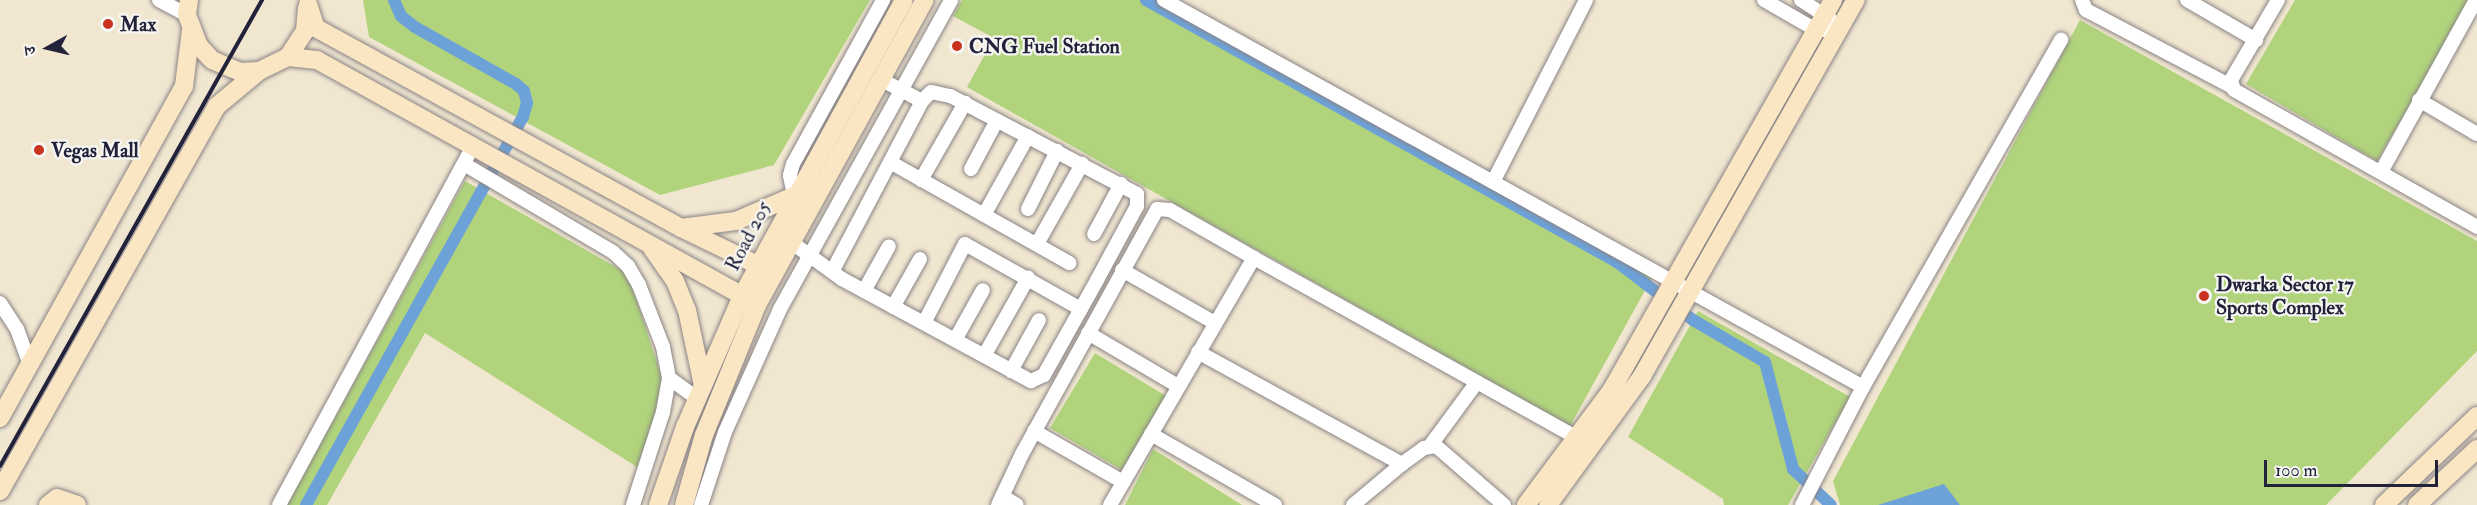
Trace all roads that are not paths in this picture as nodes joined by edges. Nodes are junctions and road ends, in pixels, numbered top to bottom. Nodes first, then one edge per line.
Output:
1 (159, 0) edge
2 (884, 0) edge
3 (904, 0) edge
4 (925, 0) edge
5 (951, 0) edge
6 (1164, 0) edge
7 (1586, 0) edge
8 (1764, 0) edge
9 (1801, 0) edge
10 (1856, 0) edge
11 (2082, 0) edge
12 (2187, 0) edge
13 (2278, 0) edge
14 (2476, 0) edge
15 (307, 2) edge
16 (187, 10) edge
17 (1825, 14) edge
18 (1838, 30) junction
19 (2061, 40) dead end
20 (2256, 40) junction
21 (288, 57) junction
22 (259, 71) junction
23 (882, 80) junction
24 (2231, 86) junction
25 (902, 91) junction
26 (2419, 100) junction
27 (922, 101) junction
28 (965, 103) junction
29 (997, 120) junction
30 (2477, 134) edge
31 (1028, 136) junction
32 (477, 150) junction
33 (1057, 151) junction
34 (890, 162) junction
35 (1082, 164) junction
36 (468, 167) junction
37 (971, 169) dead end
38 (2381, 172) junction
39 (921, 180) junction
40 (1493, 182) junction
41 (1121, 184) junction
42 (794, 196) junction
43 (1028, 209) dead end
44 (984, 215) junction
45 (2477, 227) edge
46 (681, 228) junction
47 (1094, 234) dead end
48 (791, 242) junction
49 (649, 244) junction
50 (1037, 244) junction
51 (890, 246) dead end
52 (812, 255) junction
53 (1254, 258) junction
54 (920, 259) dead end
55 (1069, 262) dead end
56 (767, 269) junction
57 (833, 270) junction
58 (1122, 270) junction
59 (1028, 278) junction
60 (1672, 286) junction
61 (983, 290) dead end
62 (864, 291) junction
63 (1689, 294) junction
64 (750, 300) junction
65 (0, 303) edge
66 (893, 307) junction
67 (1081, 309) junction
68 (1040, 320) dead end
69 (924, 323) junction
70 (1215, 323) junction
71 (1088, 333) junction
72 (955, 340) junction
73 (1198, 352) junction
74 (984, 356) junction
75 (30, 364) junction
76 (1011, 371) junction
77 (669, 378) junction
78 (1477, 382) junction
79 (1178, 386) junction
80 (1863, 387) junction
81 (700, 391) junction
82 (2477, 416) edge
83 (0, 418) edge
84 (1034, 432) junction
85 (1151, 434) junction
86 (1579, 439) junction
87 (1430, 446) junction
88 (2477, 449) edge
89 (1402, 464) junction
90 (1123, 482) junction
91 (0, 490) edge
92 (1000, 501) edge
93 (1804, 502) edge
94 (48, 505) edge
95 (77, 505) edge
96 (279, 505) edge
97 (633, 505) edge
98 (658, 505) edge
99 (684, 505) edge
100 (701, 505) edge
101 (1017, 505) edge
102 (1110, 505) edge
103 (1275, 505) edge
104 (1353, 505) edge
105 (1504, 505) edge
106 (1526, 505) edge
107 (1548, 505) edge
108 (2384, 505) edge
109 (2417, 505) edge

1 - 16 street
2 - 42 street
3 - 42 street, Road 205
4 - 23 street, Road 205
5 - 25 street
6 - 40 street
7 - 40 street
8 - 17 street
9 - 17 street
10 - 18 street
11 - 24 street
12 - 20 street
13 - 20 street
14 - 26 street
15 - 21 street
15 - 46 street
16 - 22 street
16 - 75 street
17 - 18 street
17 - 60 street
18 - 63 street
19 - 80 street
20 - 24 street
21 - 22 street
21 - 32 street
22 - 91 street
23 - 25 street
23 - 48 street, Road 205
24 - 38 street
25 - 27 street
25 - 52 street
26 - 30 street
26 - 38 street
27 - 28 street
27 - 34 street
28 - 29 street
28 - 39 street
29 - 31 street
29 - 37 street
31 - 33 street
31 - 44 street
32 - 36 street
32 - 49 street
33 - 35 street
33 - 43 street
34 - 39 street
34 - 57 street
35 - 41 street
35 - 50 street
36 - 77 street
36 - 96 street
38 - 45 street
39 - 44 street
40 - 60 street
41 - 47 street
41 - 67 street
42 - 46 street
42 - 56 street, Road 205
44 - 50 street
46 - 56 street
48 - 52 street
48 - 56 street, Road 205
49 - 64 street
49 - 81 street
50 - 55 street
51 - 62 street
52 - 57 street
52 - 100 street
53 - 58 street
53 - 70 street
53 - 78 street
54 - 66 street
56 - 64 street, Road 205
57 - 62 street
58 - 70 street
58 - 71 street
59 - 67 street
59 - 69 street
59 - 74 street
60 - 63 street
60 - 86 street
61 - 72 street
62 - 66 street
63 - 80 street
63 - 107 street
64 - 81 street, Road 205
64 - 99 street, Road 205
65 - 75 street
66 - 69 street
67 - 76 street
68 - 76 street
69 - 72 street
70 - 73 street
71 - 79 street
71 - 84 street
72 - 74 street
73 - 79 street
73 - 89 street
74 - 76 street
75 - 83 street
77 - 81 street
77 - 97 street
78 - 86 street
78 - 87 street
79 - 85 street
80 - 93 street
81 - 98 street, Road 205
82 - 108 street
84 - 90 street
84 - 92 street
85 - 90 street
85 - 103 street
86 - 106 street
87 - 89 street
87 - 105 street
88 - 109 street
89 - 104 street
90 - 102 street
92 - 101 street
94 - 95 street

